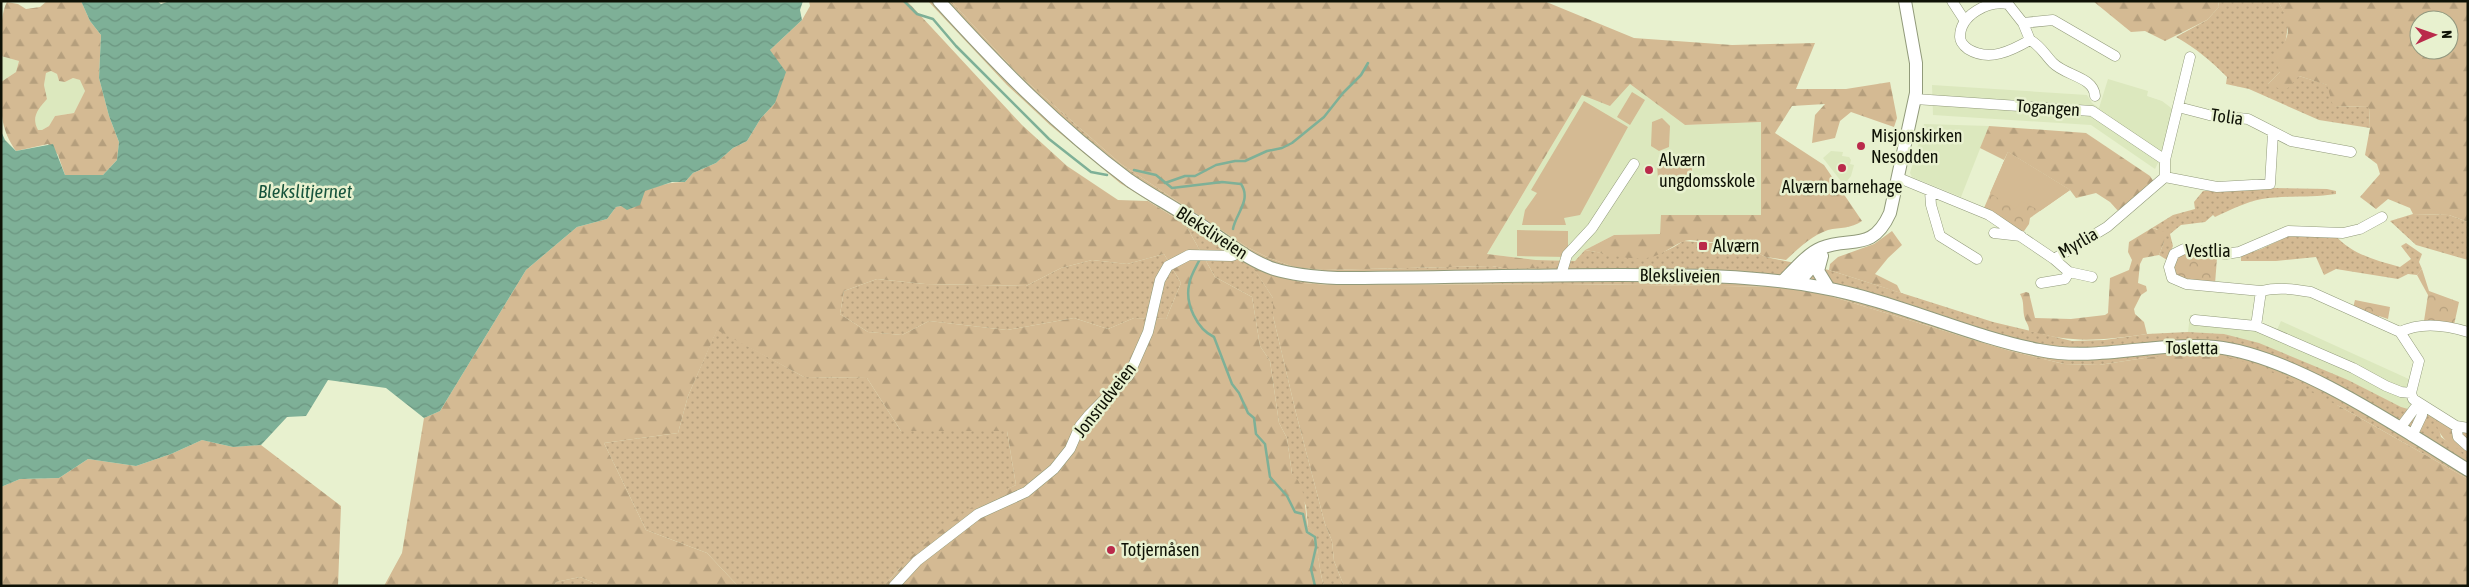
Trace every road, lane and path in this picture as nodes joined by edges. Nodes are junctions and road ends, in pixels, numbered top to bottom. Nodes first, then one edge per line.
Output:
1 (939, 1) edge
2 (1905, 1) edge
3 (1952, 1) edge
4 (2008, 3) edge
5 (1966, 21) junction
6 (2023, 23) junction
7 (2030, 40) junction
8 (2115, 56) dead end
9 (2190, 57) dead end
10 (2095, 96) dead end
11 (1915, 99) junction
12 (2178, 107) junction
13 (2273, 133) junction
14 (2351, 152) dead end
15 (2166, 160) junction
16 (1634, 164) dead end
17 (2165, 177) junction
18 (1899, 178) junction
19 (1930, 191) junction
20 (2382, 217) dead end
21 (1994, 233) dead end
22 (2021, 236) junction
23 (1841, 245) junction
24 (1240, 252) junction
25 (1824, 254) junction
26 (1977, 259) dead end
27 (2054, 259) junction
28 (2069, 272) junction
29 (1561, 275) junction
30 (2092, 277) dead end
31 (1783, 281) junction
32 (1798, 283) junction
33 (2041, 283) dead end
34 (1829, 289) junction
35 (2261, 291) junction
36 (2195, 320) dead end
37 (2256, 326) junction
38 (2400, 332) junction
39 (2468, 332) edge
40 (2411, 393) junction
41 (2422, 406) junction
42 (2456, 426) junction
43 (2400, 428) junction
44 (2468, 428) edge
45 (2412, 436) junction
46 (2468, 446) edge
47 (2468, 470) edge
48 (894, 586) edge

1 - 24 main road, Bleksliveien
2 - 11 main road
3 - 5 street
4 - 5 street
4 - 6 street
5 - 7 street
6 - 7 street
6 - 8 street
7 - 10 street
9 - 12 street
11 - 15 street, Togangen
11 - 18 main road
12 - 13 street, Tolia
12 - 15 street
13 - 14 street, Tolia
13 - 17 street
15 - 17 street
16 - 29 street
17 - 27 street, Myrlia
18 - 19 street, Myrlia
18 - 23 main road
19 - 22 street, Myrlia
19 - 26 street
20 - 35 street, Vestlia
21 - 22 street
22 - 27 street, Myrlia
23 - 25 main road
23 - 31 main road
24 - 29 main road, Bleksliveien
24 - 48 street, Jonsrudveien
25 - 32 main road
25 - 34 main road
27 - 28 street
28 - 30 street
28 - 33 street
29 - 31 main road, Bleksliveien
31 - 32 main road, Bleksliveien
32 - 34 main road
34 - 43 main road, Tosletta
35 - 37 street
35 - 38 street, Vestlia
36 - 37 street
37 - 40 street
38 - 39 street
38 - 40 street
40 - 41 street
41 - 42 street
41 - 43 street
41 - 45 street
42 - 44 street
42 - 46 street
43 - 45 main road, Tosletta
45 - 47 main road, Tosletta

